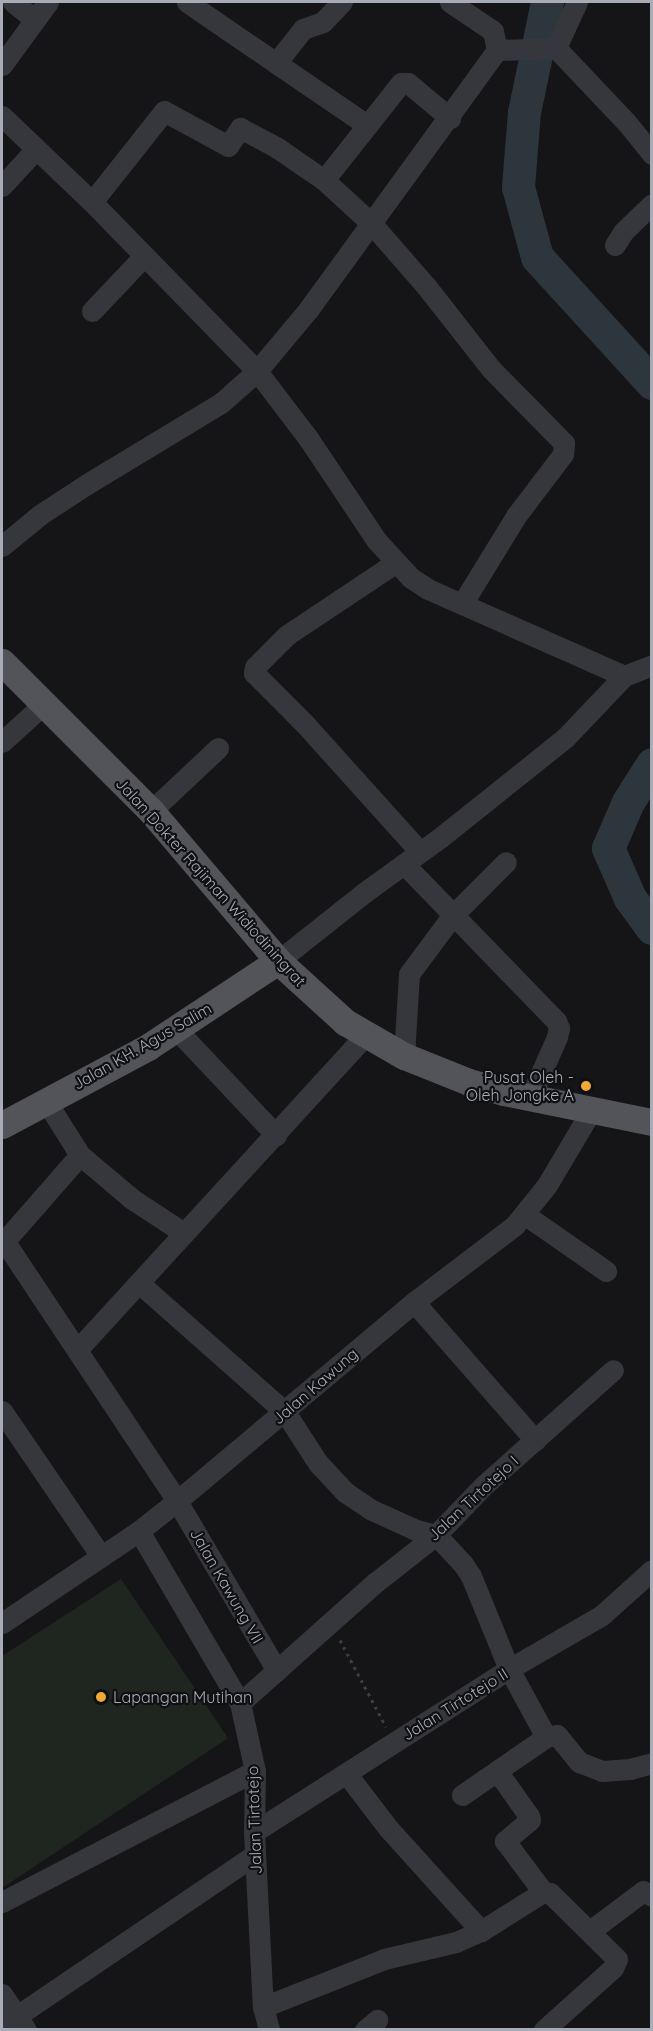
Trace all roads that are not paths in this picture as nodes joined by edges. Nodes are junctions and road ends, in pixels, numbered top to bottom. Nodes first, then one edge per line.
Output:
1 (13, 2) edge
2 (48, 2) edge
3 (187, 2) edge
4 (342, 2) edge
5 (450, 2) edge
6 (577, 2) edge
7 (35, 20) junction
8 (553, 49) junction
9 (502, 50) junction
10 (276, 63) junction
11 (2, 65) edge
12 (2, 116) edge
13 (450, 118) junction
14 (367, 125) junction
15 (36, 149) junction
16 (651, 154) edge
17 (324, 180) junction
18 (2, 186) edge
19 (92, 202) junction
20 (651, 204) edge
21 (371, 223) junction
22 (615, 245) dead end
23 (144, 256) junction
24 (92, 311) dead end
25 (257, 371) junction
26 (2, 546) edge
27 (395, 563) junction
28 (462, 604) junction
29 (2, 662) edge
30 (651, 665) edge
31 (624, 676) junction
32 (45, 703) junction
33 (2, 742) edge
34 (218, 748) dead end
35 (151, 811) junction
36 (412, 858) junction
37 (506, 862) dead end
38 (452, 916) junction
39 (278, 961) junction
40 (176, 1029) junction
41 (366, 1035) junction
42 (404, 1056) junction
43 (530, 1098) junction
44 (46, 1101) junction
45 (591, 1112) junction
46 (651, 1122) edge
47 (2, 1125) edge
48 (276, 1135) junction
49 (80, 1155) junction
50 (524, 1214) junction
51 (6, 1232) edge
52 (184, 1233) junction
53 (606, 1271) dead end
54 (139, 1283) junction
55 (414, 1302) junction
56 (77, 1350) junction
57 (614, 1370) dead end
58 (2, 1411) edge
59 (285, 1412) junction
60 (535, 1440) junction
61 (177, 1501) junction
62 (138, 1531) junction
63 (436, 1535) junction
64 (101, 1556) junction
65 (651, 1570) edge
66 (2, 1623) edge
67 (509, 1670) junction
68 (277, 1671) junction
69 (240, 1703) junction
70 (546, 1737) junction
71 (651, 1763) edge
72 (255, 1770) junction
73 (497, 1771) junction
74 (346, 1773) junction
75 (462, 1795) dead end
76 (254, 1832) junction
77 (255, 1855) junction
78 (543, 1892) junction
79 (651, 1896) edge
80 (2, 1902) edge
81 (590, 1930) junction
82 (481, 1931) junction
83 (2, 1994) edge
84 (263, 2007) junction
85 (14, 2024) edge
86 (269, 2030) edge
87 (544, 2030) edge

1 - 7 street
2 - 7 street
3 - 10 street
4 - 10 street
5 - 9 street
6 - 8 street
7 - 11 street
8 - 9 street
8 - 16 street
9 - 13 street
10 - 14 street
12 - 15 street
13 - 14 street
13 - 21 street
14 - 17 street
15 - 18 street
15 - 19 street
17 - 19 street
17 - 21 street
19 - 23 street
20 - 22 street
21 - 25 street
21 - 28 street
23 - 24 street
23 - 25 street
25 - 26 street
25 - 27 street
27 - 28 street
27 - 36 street
28 - 31 street
29 - 32 main road, Jalan Dokter Rajiman Widiodiningrat
30 - 31 street
31 - 36 street
32 - 33 street
32 - 35 main road, Jalan Dokter Rajiman Widiodiningrat
34 - 35 street
35 - 39 main road, Jalan Dokter Rajiman Widiodiningrat
36 - 38 street
36 - 39 street
37 - 38 street
38 - 42 street
38 - 43 street
39 - 40 main road, Jalan KH. Agus Salim
39 - 41 main road, Jalan Dokter Rajiman Widiodiningrat
40 - 44 main road, Jalan KH. Agus Salim
40 - 48 street
41 - 42 main road, Jalan Dokter Rajiman Widiodiningrat
41 - 48 street
42 - 43 main road, Jalan Dokter Rajiman Widiodiningrat
43 - 45 main road, Jalan Dokter Rajiman Widiodiningrat
44 - 47 main road, Jalan KH. Agus Salim
44 - 49 street
45 - 46 main road, Jalan Dokter Rajiman Widiodiningrat
45 - 50 street, Jalan Kawung
48 - 52 street
49 - 51 street
49 - 52 street
50 - 53 street
50 - 55 street, Jalan Kawung
51 - 56 street, Jalan Kawung VII
52 - 54 street
54 - 56 street
54 - 59 street
55 - 59 street, Jalan Kawung
55 - 60 street
56 - 61 street, Jalan Kawung VII
57 - 60 street, Jalan Tirtotejo I
58 - 64 street
59 - 61 street, Jalan Kawung
59 - 63 street
60 - 63 street, Jalan Tirtotejo I
61 - 62 street, Jalan Kawung
61 - 68 street, Jalan Kawung VII
62 - 64 street, Jalan Kawung
62 - 69 street, Jalan Tirtotejo
63 - 67 street
63 - 68 street, Jalan Tirtotejo I
64 - 66 street, Jalan Kawung
65 - 67 street, Jalan Tirtotejo II
67 - 70 street
67 - 74 street, Jalan Tirtotejo II
68 - 69 street, Jalan Tirtotejo I
69 - 72 street, Jalan Tirtotejo
70 - 71 street
70 - 73 street
72 - 76 street, Jalan Tirtotejo
72 - 80 street
73 - 75 street
73 - 78 street
74 - 76 street, Jalan Tirtotejo II
74 - 82 street
76 - 77 street, Jalan Tirtotejo
77 - 84 street, Jalan Tirtotejo
77 - 85 street
78 - 81 street
78 - 82 street
79 - 81 street
81 - 87 street
82 - 84 street
83 - 85 street
84 - 86 street, Jalan Tirtotejo

